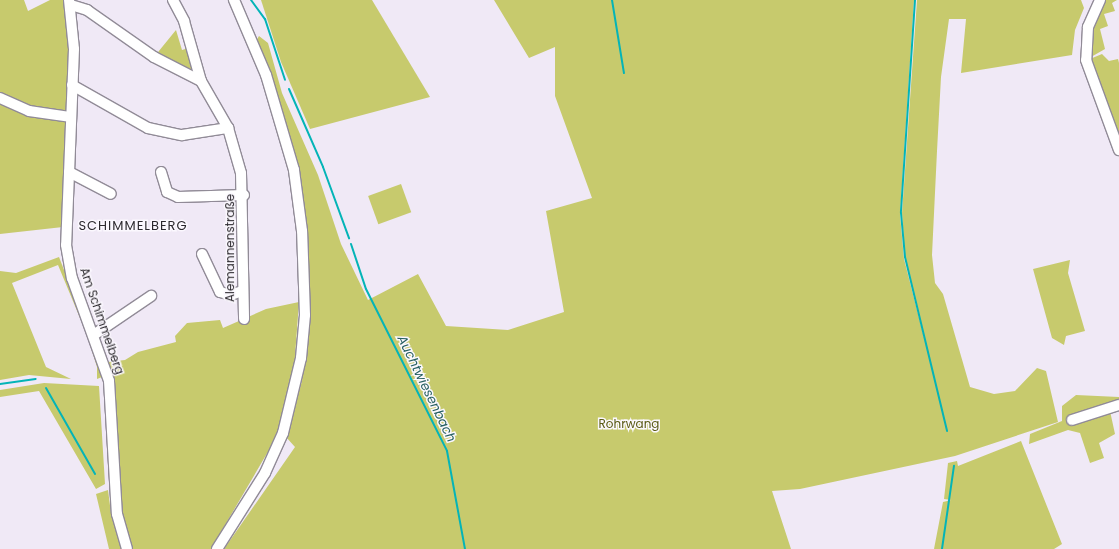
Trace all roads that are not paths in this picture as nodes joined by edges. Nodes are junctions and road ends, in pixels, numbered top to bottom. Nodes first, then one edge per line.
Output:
1 (173, 0) edge
2 (234, 0) edge
3 (1100, 0) edge
4 (70, 2) edge
5 (201, 81) junction
6 (72, 85) junction
7 (0, 98) edge
8 (70, 117) junction
9 (228, 128) junction
10 (1119, 150) edge
11 (69, 172) junction
12 (161, 172) dead end
13 (111, 194) dead end
14 (244, 195) junction
15 (202, 254) dead end
16 (242, 291) junction
17 (151, 296) dead end
18 (244, 319) dead end
19 (95, 334) junction
20 (1119, 405) edge
21 (1072, 420) dead end
22 (127, 549) edge
23 (217, 549) edge

1 - 5 street, Alemannenstraße
2 - 23 street
3 - 10 street
4 - 5 street
4 - 6 street, Am Schimmelberg
5 - 9 street, Alemannenstraße
6 - 8 street, Am Schimmelberg
6 - 9 street
7 - 8 street
8 - 11 street, Am Schimmelberg
9 - 14 street, Alemannenstraße
11 - 13 street
11 - 19 street, Am Schimmelberg
12 - 14 street
14 - 16 street, Alemannenstraße
15 - 16 street
16 - 18 street, Alemannenstraße
17 - 19 street
19 - 22 street, Am Schimmelberg
20 - 21 street

